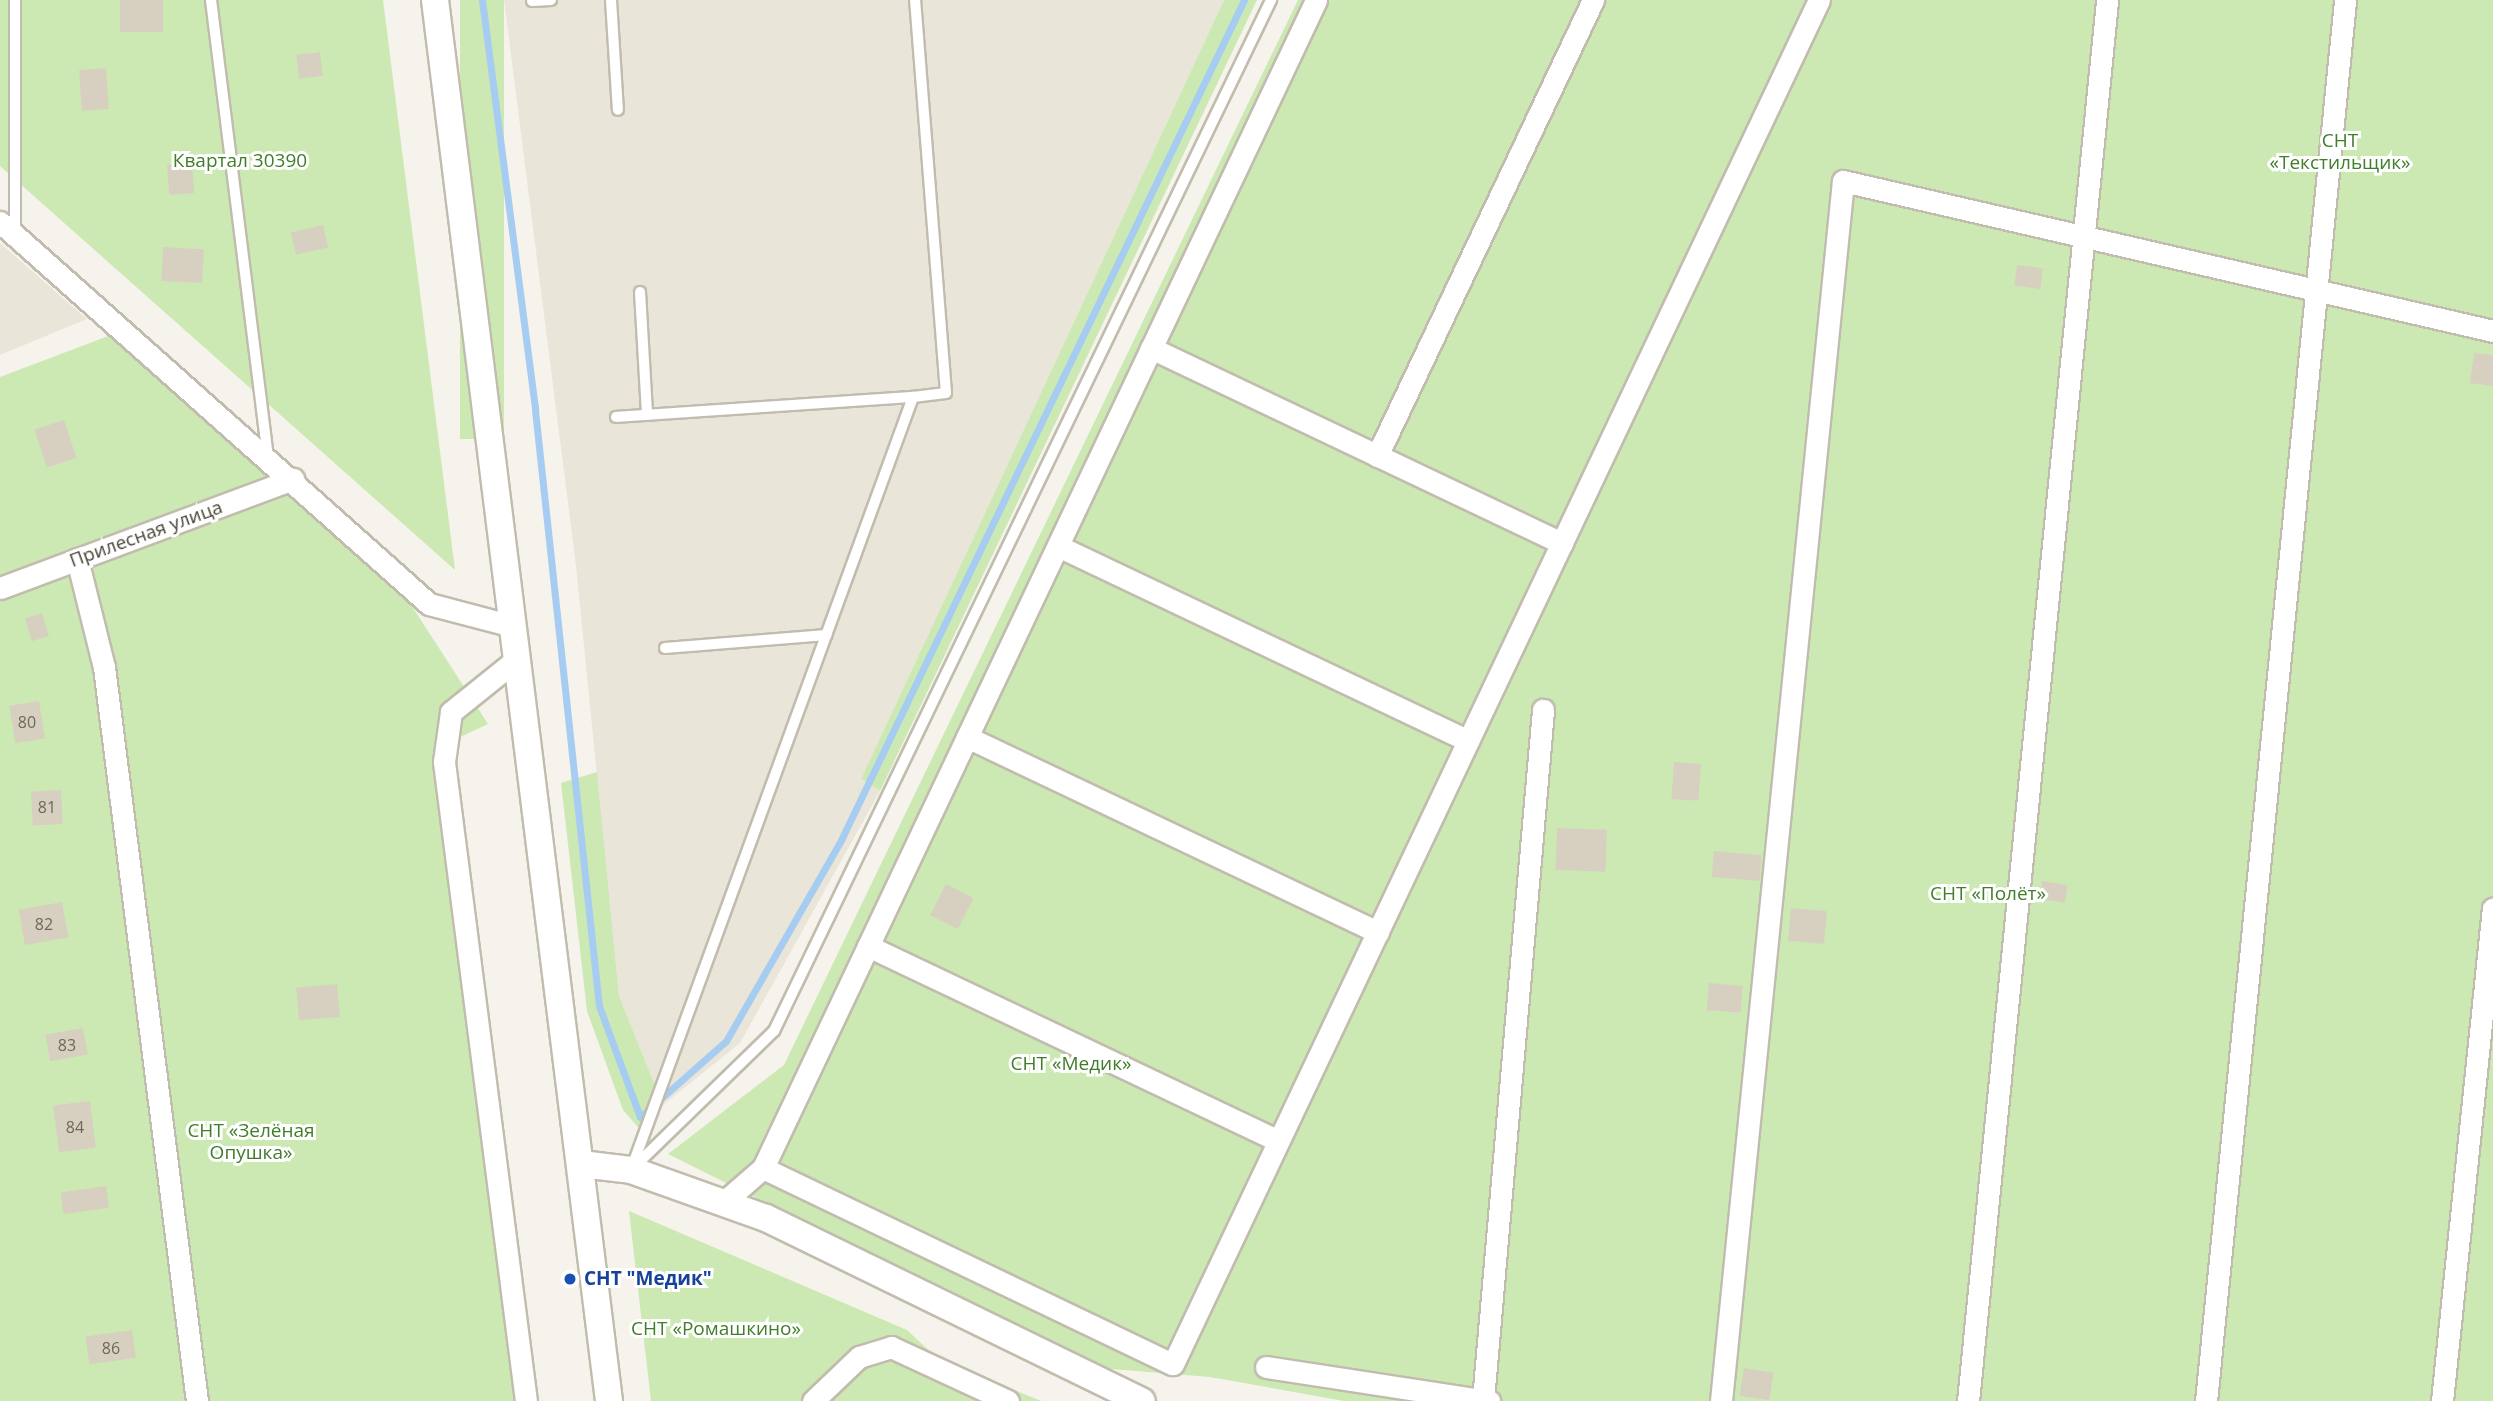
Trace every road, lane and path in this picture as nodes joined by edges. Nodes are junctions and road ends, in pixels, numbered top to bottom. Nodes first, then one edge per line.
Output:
1 (15, 0) edge
2 (211, 0) edge
3 (435, 0) edge
4 (551, 0) edge
5 (611, 0) edge
6 (915, 0) edge
7 (1271, 0) edge
8 (1316, 0) edge
9 (1593, 0) edge
10 (1819, 0) edge
11 (2107, 0) edge
12 (2345, 0) edge
13 (532, 1) edge
14 (618, 110) dead end
15 (8, 229) edge
16 (2081, 238) junction
17 (2317, 291) junction
18 (640, 292) dead end
19 (2493, 331) edge
20 (1151, 348) junction
21 (913, 397) junction
22 (647, 415) junction
23 (616, 417) dead end
24 (1377, 456) junction
25 (268, 458) junction
26 (293, 479) junction
27 (1562, 543) junction
28 (1058, 546) junction
29 (77, 559) junction
30 (0, 588) edge
31 (513, 626) junction
32 (826, 635) junction
33 (665, 648) dead end
34 (517, 659) junction
35 (1543, 710) dead end
36 (967, 737) junction
37 (1468, 741) junction
38 (2493, 909) edge
39 (1378, 932) junction
40 (868, 946) junction
41 (1278, 1141) junction
42 (581, 1164) junction
43 (762, 1168) junction
44 (631, 1170) junction
45 (725, 1201) junction
46 (1266, 1367) dead end
47 (197, 1401) edge
48 (526, 1401) edge
49 (609, 1401) edge
50 (813, 1401) edge
51 (1008, 1401) edge
52 (1142, 1401) edge
53 (1486, 1401) edge
54 (1721, 1401) edge
55 (1968, 1401) edge
56 (2206, 1401) edge
57 (2442, 1401) edge

1 - 15 lane
2 - 25 lane
3 - 31 street
4 - 13 lane
5 - 14 lane
6 - 21 lane
7 - 44 lane
8 - 20 street
9 - 24 street
10 - 27 street
11 - 16 street
12 - 17 street
15 - 25 street
16 - 17 street
16 - 54 street
16 - 55 street
17 - 19 street
17 - 56 street
18 - 22 lane
20 - 24 street
20 - 28 street
21 - 22 lane
21 - 32 lane
22 - 23 lane
24 - 27 street
25 - 26 street
26 - 29 street, Прилесная улица
26 - 31 street
27 - 37 street
28 - 36 street
28 - 37 street
29 - 30 street, Прилесная улица
29 - 47 street
31 - 34 street
32 - 33 lane
32 - 44 lane
34 - 42 street
34 - 48 street
35 - 53 street
36 - 39 street
36 - 40 street
37 - 39 street
38 - 57 street
39 - 41 street
40 - 41 street
40 - 43 street
41 - 43 street
42 - 44 street
42 - 49 street
43 - 45 street
44 - 45 street
45 - 52 street
46 - 53 street
50 - 51 street

